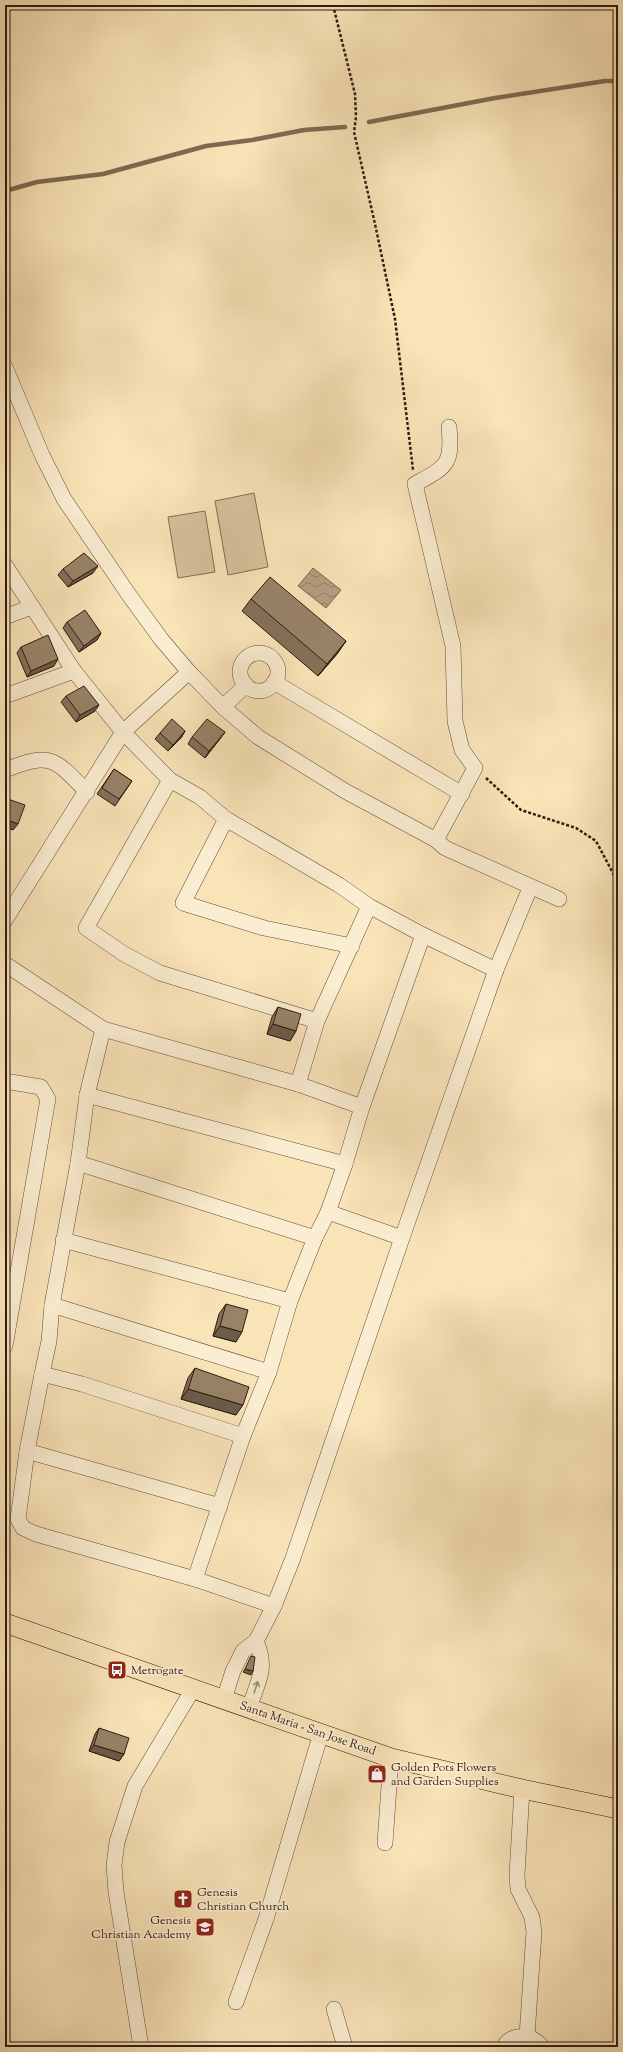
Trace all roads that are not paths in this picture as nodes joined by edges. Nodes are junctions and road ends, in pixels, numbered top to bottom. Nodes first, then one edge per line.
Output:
1 (5, 368) edge
2 (449, 427) dead end
3 (5, 565) edge
4 (31, 606) junction
5 (5, 617) edge
6 (74, 671) junction
7 (189, 672) junction
8 (274, 682) junction
9 (246, 685) junction
10 (5, 696) edge
11 (223, 707) junction
12 (123, 732) junction
13 (9, 769) edge
14 (170, 780) junction
15 (5, 782) edge
16 (86, 792) junction
17 (462, 794) junction
18 (226, 820) junction
19 (436, 840) junction
20 (530, 888) junction
21 (559, 899) dead end
22 (370, 906) junction
23 (5, 920) edge
24 (423, 935) junction
25 (352, 946) junction
26 (5, 964) edge
27 (496, 970) junction
28 (317, 1021) junction
29 (102, 1029) junction
30 (5, 1081) edge
31 (298, 1084) junction
32 (87, 1094) junction
33 (362, 1107) junction
34 (78, 1163) junction
35 (345, 1164) junction
36 (328, 1212) junction
37 (315, 1238) junction
38 (402, 1238) junction
39 (63, 1240) junction
40 (290, 1301) junction
41 (52, 1305) junction
42 (5, 1346) edge
43 (269, 1372) junction
44 (42, 1374) junction
45 (243, 1436) junction
46 (27, 1451) junction
47 (220, 1506) junction
48 (195, 1579) junction
49 (274, 1606) junction
50 (5, 1623) edge
51 (256, 1641) junction
52 (193, 1689) junction
53 (224, 1699) junction
54 (249, 1708) junction
55 (321, 1733) junction
56 (391, 1758) junction
57 (522, 1789) junction
58 (618, 1809) edge
59 (385, 1843) dead end
60 (236, 2002) dead end
61 (334, 2009) dead end
62 (527, 2036) junction
63 (141, 2047) edge
64 (345, 2047) edge
65 (504, 2047) edge
66 (542, 2047) edge

1 - 7 street
2 - 17 street
3 - 4 street
4 - 5 street
4 - 6 street
6 - 10 street
6 - 12 street
7 - 11 street
7 - 12 street
8 - 9 street
8 - 9 street
8 - 17 street
9 - 11 street
11 - 19 street
12 - 14 street
12 - 16 street
13 - 15 street
13 - 16 street
14 - 18 street
14 - 28 street
16 - 23 street
17 - 19 street
18 - 22 street
18 - 25 street
19 - 20 street
20 - 21 street
20 - 27 street
22 - 24 street
22 - 25 street
24 - 27 street
24 - 33 street
25 - 28 street
26 - 29 street
27 - 38 street
28 - 31 street
29 - 31 street
29 - 32 street
30 - 42 street
31 - 33 street
32 - 34 street
32 - 35 street
33 - 35 street
34 - 37 street
34 - 39 street
35 - 36 street
36 - 37 street
36 - 38 street
37 - 40 street
38 - 49 street
39 - 40 street
39 - 41 street
40 - 43 street
41 - 43 street
41 - 44 street
43 - 45 street
44 - 45 street
44 - 46 street
45 - 47 street
46 - 47 street
46 - 48 street
47 - 48 street
48 - 49 street
49 - 51 street
50 - 52 main road, Santa Maria - San Jose Road
51 - 53 street
54 -> 51 street
52 - 53 main road, Santa Maria - San Jose Road
52 - 63 street
53 - 54 main road, Santa Maria - San Jose Road
54 - 55 main road, Santa Maria - San Jose Road
55 - 56 main road, Santa Maria - San Jose Road
55 - 60 street
56 - 57 main road, Santa Maria - San Jose Road
56 - 59 street
57 - 58 main road, Santa Maria - San Jose Road
57 - 62 street
61 - 64 street
62 - 65 street
62 - 66 street

